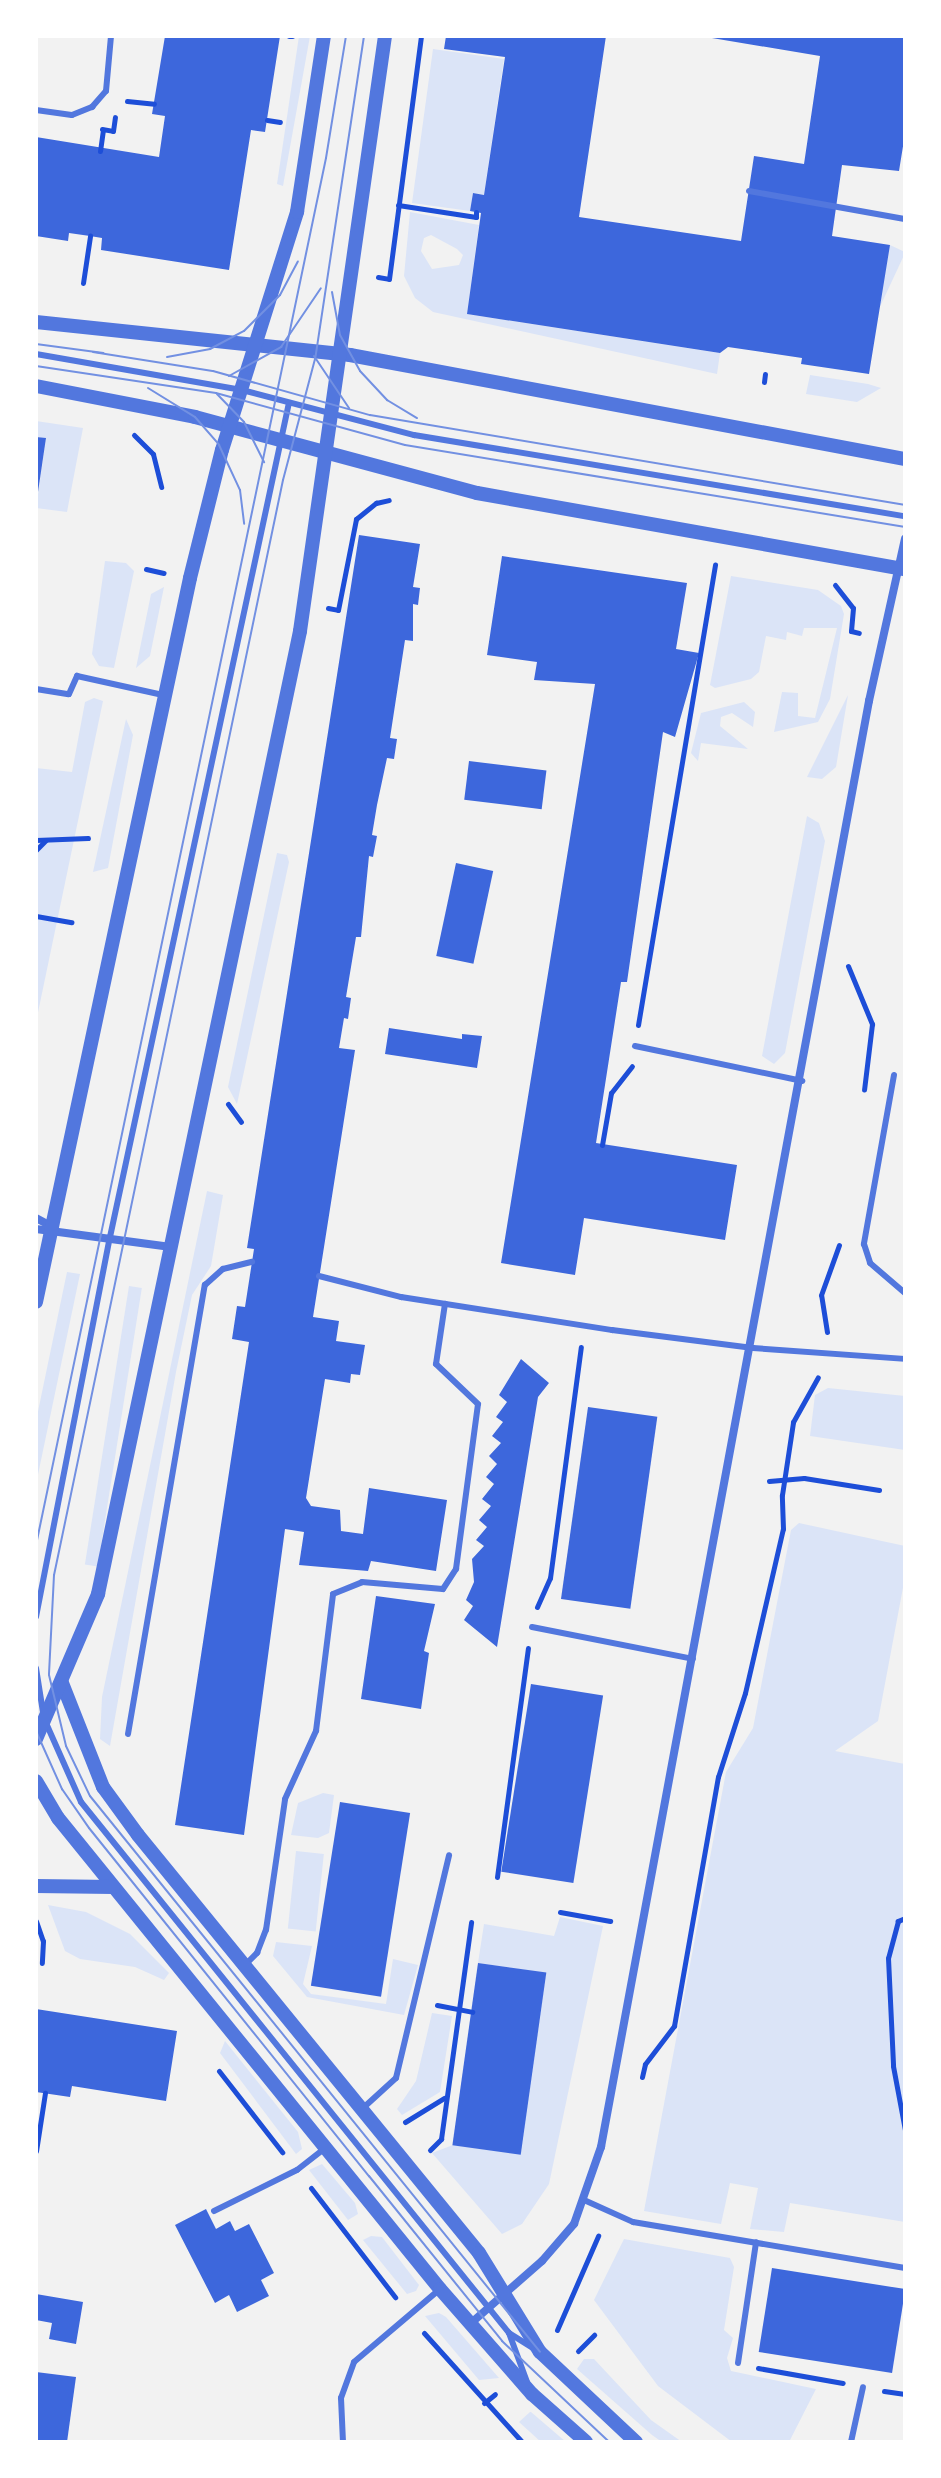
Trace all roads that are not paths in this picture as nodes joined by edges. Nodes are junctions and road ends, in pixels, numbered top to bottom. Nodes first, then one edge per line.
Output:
1 (111, 36) edge
2 (324, 36) edge
3 (385, 36) edge
4 (36, 110) edge
5 (749, 191) dead end
6 (905, 219) edge
7 (36, 322) edge
8 (255, 345) junction
9 (36, 354) edge
10 (340, 355) junction
11 (36, 386) edge
12 (242, 390) junction
13 (289, 403) junction
14 (333, 417) junction
15 (230, 427) junction
16 (279, 441) junction
17 (329, 455) junction
18 (905, 459) edge
19 (905, 516) edge
20 (905, 539) edge
21 (902, 568) edge
22 (36, 689) edge
23 (166, 696) junction
24 (635, 1046) road end
25 (894, 1075) dead end
26 (802, 1081) junction
27 (36, 1218) edge
28 (52, 1227) junction
29 (36, 1229) edge
30 (110, 1237) junction
31 (171, 1247) junction
32 (252, 1262) dead end
33 (319, 1276) dead end
34 (905, 1293) edge
35 (36, 1302) edge
36 (445, 1304) junction
37 (753, 1348) junction
38 (905, 1359) edge
39 (37, 1595) edge
40 (36, 1617) edge
41 (532, 1627) dead end
42 (693, 1659) junction
43 (36, 1668) edge
44 (62, 1683) junction
45 (46, 1724) junction
46 (128, 1734) dead end
47 (36, 1739) edge
48 (36, 1781) edge
49 (449, 1855) dead end
50 (36, 1886) edge
51 (113, 1887) junction
52 (246, 1964) junction
53 (362, 2109) junction
54 (325, 2148) junction
55 (584, 2200) junction
56 (214, 2211) dead end
57 (756, 2242) junction
58 (905, 2268) edge
59 (440, 2289) junction
60 (505, 2294) junction
61 (489, 2309) junction
62 (470, 2324) junction
63 (509, 2333) junction
64 (540, 2352) junction
65 (738, 2363) dead end
66 (863, 2387) dead end
67 (532, 2394) junction
68 (343, 2442) edge
69 (586, 2442) edge
70 (636, 2442) edge
71 (851, 2442) edge

1 - 4 lane
2 - 8 street
3 - 10 street
5 - 6 lane
7 - 8 street
8 - 10 street
8 - 12 street
9 - 12 lane
10 - 14 street
10 - 18 street
11 - 15 street
12 - 13 lane
12 - 15 street
13 - 14 lane
13 - 16 lane
14 - 17 street
14 - 19 lane
15 - 16 street
15 - 23 street
16 - 17 street
16 - 30 lane
17 - 21 street
17 - 31 street
20 - 21 street
21 - 26 street
22 - 23 lane
23 - 28 street
24 - 26 lane
25 - 34 lane
26 - 37 street
27 - 28 street
28 - 29 street
28 - 30 street
28 - 35 street
30 - 31 street
30 - 39 lane
31 - 44 street
32 - 46 lane
33 - 36 lane
36 - 37 lane
36 - 52 lane
37 - 38 lane
37 - 42 street
39 - 40 lane
41 - 42 lane
42 - 55 street
43 - 45 lane
44 - 45 street
44 - 52 street
45 - 47 street
45 - 61 lane
48 - 51 street
49 - 53 lane
50 - 51 street
51 - 54 street
52 - 53 street
53 - 60 street
54 - 56 lane
54 - 59 street
55 - 57 lane
55 - 60 street
57 - 58 lane
57 - 65 lane
59 - 62 street
59 - 68 lane
60 - 61 street
60 - 64 street
61 - 62 street
61 - 63 lane
62 - 67 street
63 - 64 lane
63 - 67 lane
64 - 70 street
66 - 71 lane
67 - 69 street

